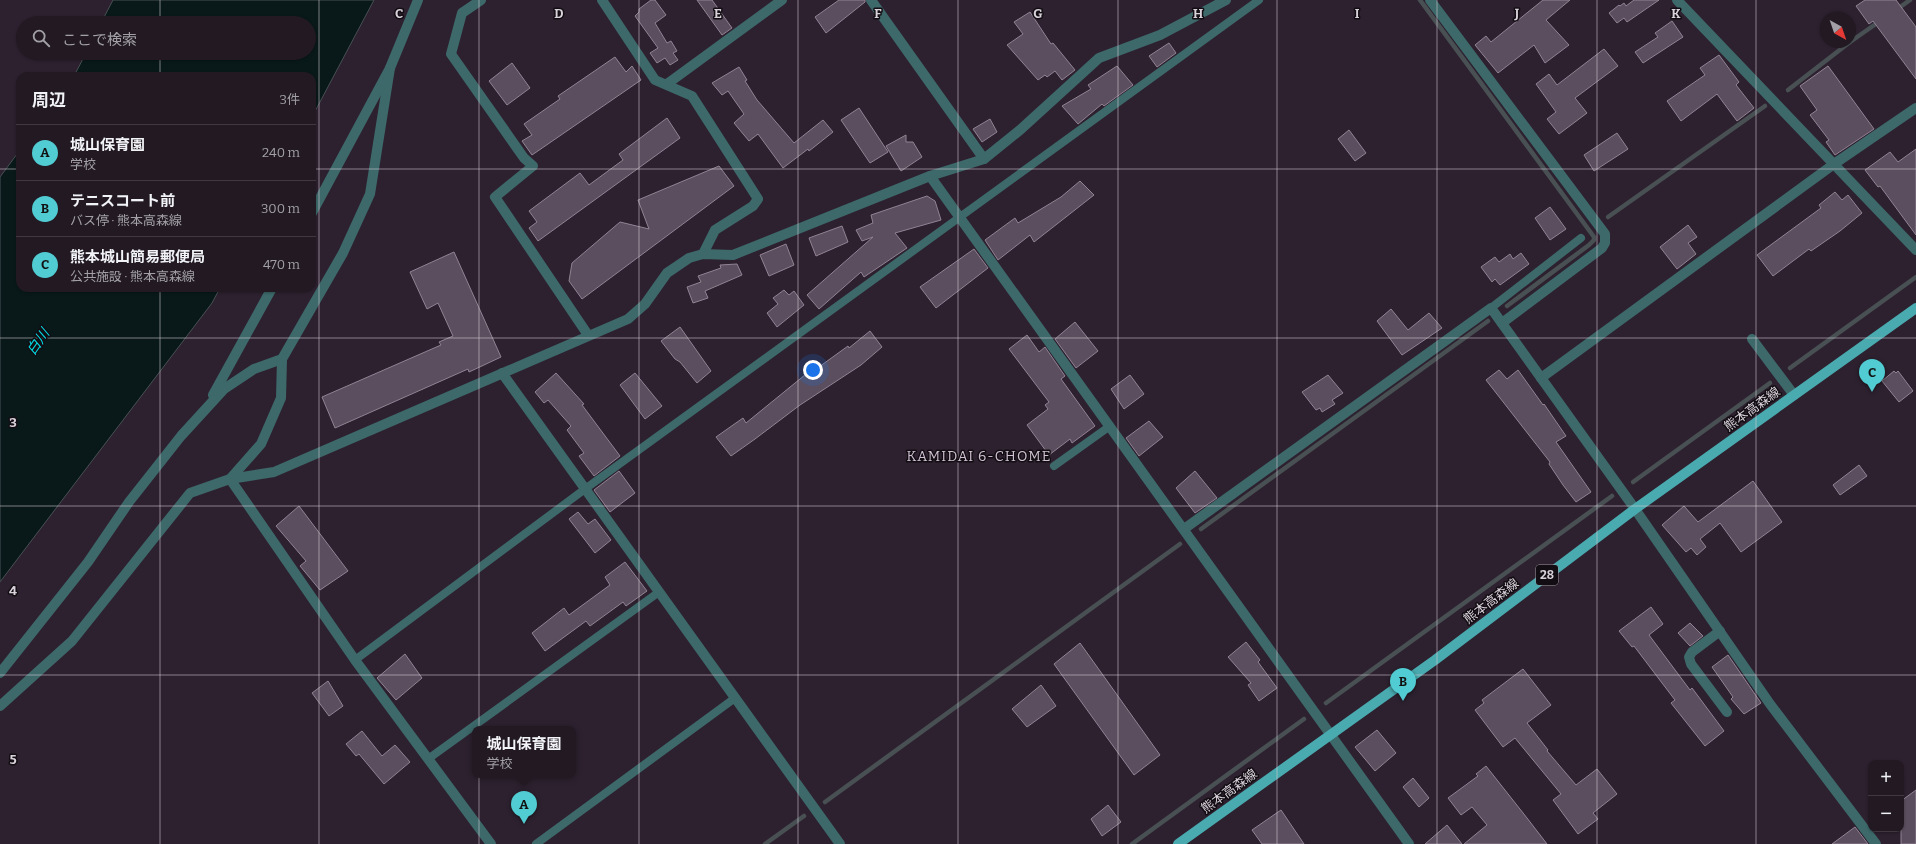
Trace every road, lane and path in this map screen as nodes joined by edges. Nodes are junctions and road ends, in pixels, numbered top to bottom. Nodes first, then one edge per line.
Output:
1 (418, 0) edge
2 (481, 0) edge
3 (602, 0) edge
4 (782, 0) edge
5 (871, 0) edge
6 (1226, 0) edge
7 (1259, 0) edge
8 (1430, 0) edge
9 (1677, 0) edge
10 (390, 68) junction
11 (667, 84) junction
12 (1916, 108) edge
13 (984, 159) junction
14 (1834, 164) junction
15 (930, 176) junction
16 (316, 206) edge
17 (960, 218) junction
18 (1581, 238) dead end
19 (1916, 250) edge
20 (703, 254) junction
21 (270, 292) edge
22 (1491, 308) junction
23 (1916, 308) edge
24 (1502, 323) junction
25 (588, 336) junction
26 (1752, 338) dead end
27 (282, 359) junction
28 (502, 372) junction
29 (1541, 378) junction
30 (1794, 395) junction
31 (204, 412) junction
32 (1110, 426) junction
33 (1054, 466) dead end
34 (230, 479) junction
35 (586, 489) junction
36 (1635, 509) junction
37 (1184, 529) junction
38 (660, 592) junction
39 (1720, 631) junction
40 (355, 660) junction
41 (0, 673) edge
42 (735, 698) junction
43 (0, 706) edge
44 (1728, 712) dead end
45 (474, 726) edge
46 (472, 727) edge
47 (1332, 734) junction
48 (428, 759) junction
49 (491, 844) edge
50 (536, 844) edge
51 (840, 844) edge
52 (1178, 844) edge
53 (1409, 844) edge
54 (1876, 844) edge

1 - 10 street
2 - 25 street
3 - 11 street
4 - 11 street
5 - 13 street
6 - 13 street
7 - 17 lane
8 - 24 street
9 - 14 street
10 - 16 street
10 - 27 street
11 - 20 street
12 - 14 street
13 - 15 street
14 - 19 street
14 - 29 street
15 - 17 street
15 - 20 street
17 - 32 street
17 - 35 lane
18 - 22 lane
20 - 25 street
21 - 31 street
22 - 24 street
22 - 37 street
23 - 30 main road, 熊本高森線 / 28
24 - 29 street
25 - 28 street
26 - 30 street
27 - 31 street
27 - 34 street
28 - 34 street
28 - 35 street
29 - 36 street
30 - 36 main road, 熊本高森線 / 28
31 - 41 street
32 - 33 lane
32 - 37 street
34 - 40 street
34 - 43 street
35 - 38 street
35 - 40 lane
36 - 39 street
36 - 47 main road, 熊本高森線 / 28
37 - 47 street
38 - 42 street
38 - 45 lane
39 - 44 street
39 - 54 street
40 - 48 street
42 - 50 lane
42 - 51 street
46 - 48 lane
47 - 52 main road, 熊本高森線 / 28
47 - 53 street
48 - 49 street

